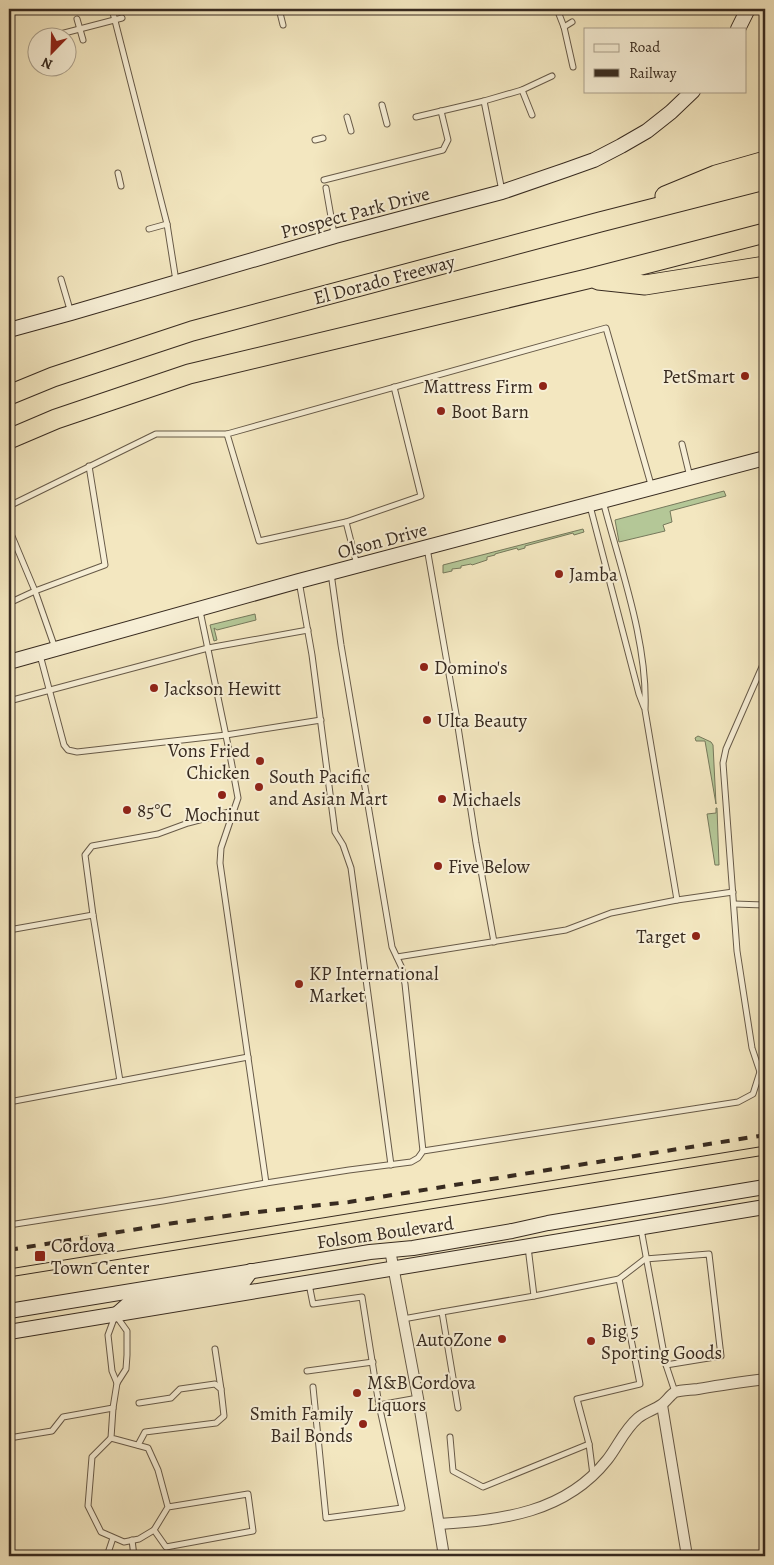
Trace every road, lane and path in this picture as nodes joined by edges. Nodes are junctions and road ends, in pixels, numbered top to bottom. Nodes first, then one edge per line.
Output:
1 (112, 9) edge
2 (279, 9) edge
3 (557, 9) edge
4 (748, 9) edge
5 (122, 18) dead end
6 (77, 19) dead end
7 (114, 20) junction
8 (572, 22) dead end
9 (283, 25) dead end
10 (564, 27) junction
11 (738, 28) edge
12 (80, 29) junction
13 (83, 40) dead end
14 (573, 66) dead end
15 (552, 76) dead end
16 (522, 90) junction
17 (692, 92) edge
18 (484, 101) junction
19 (382, 105) dead end
20 (441, 111) junction
21 (532, 115) dead end
22 (416, 116) dead end
23 (348, 117) dead end
24 (386, 124) dead end
25 (351, 132) dead end
26 (323, 138) dead end
27 (315, 140) dead end
28 (765, 161) edge
29 (118, 173) dead end
30 (324, 180) dead end
31 (765, 180) edge
32 (121, 186) dead end
33 (326, 188) dead end
34 (502, 192) junction
35 (600, 222) junction
36 (167, 224) junction
37 (149, 229) dead end
38 (765, 233) edge
39 (335, 236) junction
40 (765, 266) edge
41 (62, 279) dead end
42 (587, 279) junction
43 (176, 282) junction
44 (71, 313) junction
45 (9, 330) edge
46 (394, 387) junction
47 (9, 396) edge
48 (227, 434) junction
49 (9, 439) edge
50 (682, 444) dead end
51 (765, 458) edge
52 (89, 466) junction
53 (690, 478) junction
54 (652, 488) junction
55 (603, 501) junction
56 (589, 504) junction
57 (9, 506) edge
58 (346, 522) junction
59 (9, 529) edge
60 (427, 547) junction
61 (358, 565) junction
62 (331, 572) junction
63 (299, 580) junction
64 (35, 591) junction
65 (9, 603) edge
66 (199, 608) junction
67 (308, 630) junction
68 (208, 648) junction
69 (55, 649) junction
70 (39, 654) junction
71 (765, 660) edge
72 (9, 662) edge
73 (49, 690) junction
74 (9, 701) edge
75 (645, 710) junction
76 (320, 720) junction
77 (226, 735) junction
78 (233, 811) junction
79 (733, 892) junction
80 (677, 900) junction
81 (734, 904) junction
82 (765, 905) edge
83 (93, 915) junction
84 (9, 930) edge
85 (494, 942) junction
86 (397, 957) junction
87 (765, 1056) edge
88 (248, 1057) junction
89 (760, 1072) junction
90 (120, 1082) junction
91 (9, 1102) edge
92 (424, 1151) junction
93 (391, 1165) junction
94 (266, 1183) junction
95 (765, 1187) edge
96 (765, 1207) edge
97 (9, 1225) edge
98 (640, 1228) junction
99 (528, 1246) junction
100 (390, 1250) junction
101 (645, 1259) junction
102 (394, 1269) junction
103 (251, 1271) junction
104 (619, 1279) junction
105 (308, 1283) junction
106 (534, 1296) junction
107 (9, 1311) edge
108 (442, 1312) junction
109 (116, 1315) junction
110 (403, 1319) junction
111 (9, 1332) edge
112 (215, 1350) dead end
113 (373, 1362) junction
114 (666, 1365) junction
115 (307, 1371) dead end
116 (765, 1379) edge
117 (117, 1383) junction
118 (313, 1386) dead end
119 (221, 1388) junction
120 (675, 1392) junction
121 (418, 1398) junction
122 (139, 1403) dead end
123 (379, 1405) junction
124 (662, 1405) junction
125 (113, 1408) junction
126 (458, 1408) dead end
127 (450, 1437) dead end
128 (9, 1438) edge
129 (112, 1438) junction
130 (589, 1444) junction
131 (138, 1445) junction
132 (593, 1476) junction
133 (168, 1507) junction
134 (439, 1524) junction
135 (154, 1530) junction
136 (113, 1538) junction
137 (132, 1540) junction
138 (107, 1556) edge
139 (134, 1556) edge
140 (444, 1556) edge
141 (687, 1556) edge

1 - 7 lane
2 - 9 lane
3 - 10 lane
4 - 11 main road
5 - 7 lane
6 - 12 lane
7 - 12 lane
7 - 36 lane
8 - 10 lane
10 - 14 lane
12 - 13 lane
15 - 16 lane
16 - 18 lane
16 - 21 lane
17 - 34 main road, Prospect Park Drive
18 - 20 lane
18 - 34 lane
19 - 24 lane
20 - 22 lane
20 - 30 lane
23 - 25 lane
26 - 27 lane
28 - 35 highway
29 - 32 lane
31 - 35 highway, El Dorado Freeway
33 - 39 lane
34 - 39 main road, Prospect Park Drive
35 - 47 highway, El Dorado Freeway
36 - 37 lane
36 - 43 lane
38 - 42 highway
39 - 43 main road, Prospect Park Drive
40 - 42 highway
41 - 44 lane
42 - 49 highway
43 - 44 main road, Prospect Park Drive
44 - 45 main road, Prospect Park Drive
46 - 48 lane
46 - 54 lane
46 - 58 lane
48 - 52 lane
48 - 58 lane
50 - 53 lane
51 - 53 main road, Olson Drive
52 - 57 lane
52 - 64 lane
53 - 54 main road, Olson Drive
54 - 55 main road, Olson Drive
55 - 56 main road, Olson Drive
55 - 75 lane
56 - 60 main road, Olson Drive
56 - 75 lane
58 - 61 lane
59 - 64 lane
60 - 61 main road, Olson Drive
60 - 85 lane
61 - 62 main road, Olson Drive
62 - 63 main road, Olson Drive
62 - 86 lane
63 - 66 main road, Olson Drive
63 - 67 lane
64 - 65 lane
64 - 69 lane
66 - 68 lane
66 - 69 main road, Olson Drive
67 - 68 lane
67 - 76 lane
68 - 73 lane
68 - 77 lane
69 - 70 main road, Olson Drive
70 - 72 main road, Olson Drive
70 - 73 lane
71 - 79 lane
73 - 74 lane
73 - 77 lane
75 - 80 lane
76 - 77 lane
76 - 93 lane
77 - 78 lane
78 - 83 lane
78 - 88 lane
79 - 80 lane
79 - 81 lane
80 - 85 lane
81 - 82 lane
81 - 89 lane
83 - 84 lane
83 - 90 lane
85 - 86 lane
86 - 92 lane
87 - 89 lane
88 - 90 lane
88 - 94 lane
89 - 92 lane
90 - 91 lane
92 - 93 lane
93 - 94 lane
94 - 97 lane
95 - 100 main road, Folsom Boulevard
96 - 98 main road, Folsom Boulevard
98 - 99 main road, Folsom Boulevard
98 - 101 lane
99 - 102 main road, Folsom Boulevard
99 - 106 lane
100 - 102 street
100 - 103 main road, Folsom Boulevard
101 - 104 lane
101 - 114 lane
101 - 114 lane
102 - 105 main road, Folsom Boulevard
102 - 110 street
103 - 107 main road, Folsom Boulevard
103 - 109 main road
104 - 106 lane
104 - 130 lane
105 - 109 main road, Folsom Boulevard
105 - 113 lane
106 - 108 lane
108 - 110 lane
108 - 126 lane
109 - 111 main road, Folsom Boulevard
109 - 117 lane
109 - 117 lane
110 - 121 street
112 - 119 lane
113 - 115 lane
113 - 123 lane
114 - 120 lane
116 - 120 street
117 - 125 lane
118 - 123 lane
119 - 122 lane
119 - 131 lane
120 - 124 street
121 - 123 lane
121 - 134 street
124 - 132 street
124 - 141 street
125 - 128 lane
125 - 129 lane
127 - 130 lane
129 - 131 lane
129 - 136 lane
130 - 132 lane
131 - 133 lane
132 - 134 street
133 - 135 lane
133 - 135 lane
134 - 140 street
135 - 137 lane
136 - 137 lane
136 - 138 lane
137 - 139 lane

